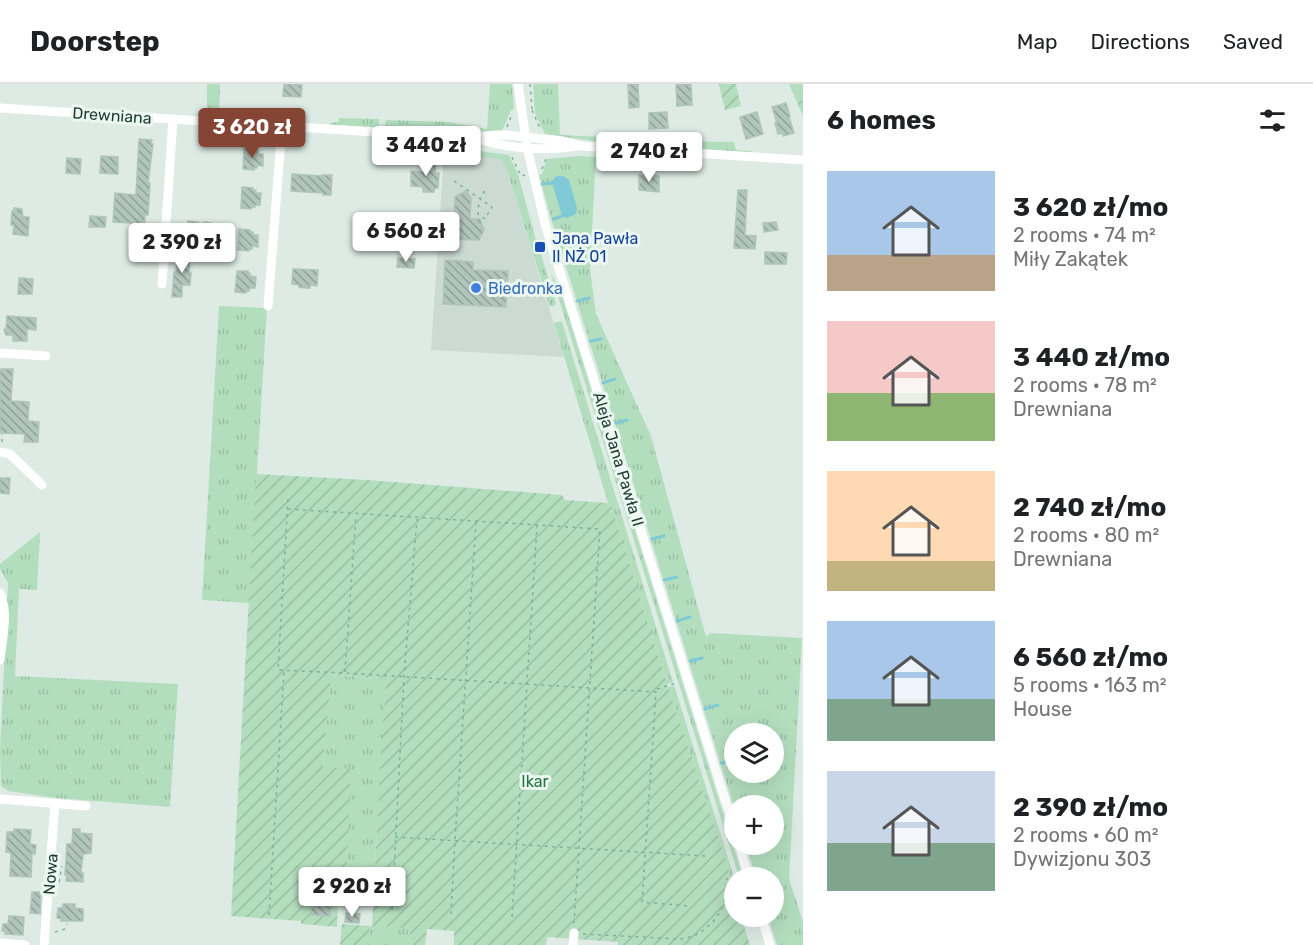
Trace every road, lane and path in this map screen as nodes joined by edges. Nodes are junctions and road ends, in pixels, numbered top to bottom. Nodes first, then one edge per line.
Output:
1 (518, 84) edge
2 (0, 109) edge
3 (173, 119) junction
4 (282, 126) junction
5 (395, 133) junction
6 (525, 137) junction
7 (476, 138) junction
8 (581, 146) junction
9 (527, 147) junction
10 (624, 149) junction
11 (394, 150) dead end
12 (803, 160) edge
13 (623, 164) dead end
14 (454, 182) dead end
15 (486, 189) dead end
16 (480, 199) junction
17 (162, 284) dead end
18 (268, 306) dead end
19 (0, 353) edge
20 (46, 356) dead end
21 (0, 452) edge
22 (42, 485) dead end
23 (288, 499) dead end
24 (288, 510) junction
25 (356, 513) junction
26 (417, 518) junction
27 (476, 521) junction
28 (537, 525) junction
29 (2, 598) edge
30 (0, 660) edge
31 (284, 670) junction
32 (345, 672) junction
33 (404, 676) junction
34 (466, 680) junction
35 (676, 683) dead end
36 (526, 685) junction
37 (590, 688) junction
38 (657, 689) dead end
39 (724, 796) edge
40 (0, 799) edge
41 (55, 803) junction
42 (86, 806) dead end
43 (395, 837) junction
44 (454, 840) junction
45 (517, 844) junction
46 (580, 848) junction
47 (645, 853) junction
48 (705, 856) dead end
49 (724, 901) edge
50 (688, 906) dead end
51 (392, 910) dead end
52 (269, 915) dead end
53 (451, 915) dead end
54 (512, 917) dead end
55 (67, 924) dead end
56 (765, 927) edge
57 (54, 933) dead end
58 (573, 933) junction
59 (0, 943) edge
60 (26, 945) edge
61 (44, 945) edge
62 (573, 945) edge
63 (770, 945) edge

1 - 6 street, Aleja Jana Pawła II
2 - 3 street, Drewniana
3 - 4 street, Drewniana
3 - 17 street
4 - 5 street, Drewniana
4 - 18 street
5 - 7 street, Drewniana
5 - 11 street
6 - 7 street, Drewniana
6 - 8 street, Drewniana
6 - 9 street, Aleja Jana Pawła II
7 - 9 street, Drewniana
8 - 9 street, Drewniana
8 - 10 street, Drewniana
9 - 39 street, Aleja Jana Pawła II
10 - 12 street, Drewniana
10 - 13 street
14 - 16 path
15 - 16 path
16 - 16 path
19 - 20 street
21 - 22 street
23 - 24 path
24 - 25 path
24 - 31 path
25 - 26 path
25 - 32 path
26 - 27 path
26 - 33 path
27 - 28 path
27 - 34 path
28 - 36 path
28 - 37 path
29 - 30 street
31 - 32 path
31 - 52 path
32 - 33 path
33 - 34 path
33 - 43 path
34 - 36 path
34 - 44 path
35 - 38 path
36 - 37 path
36 - 45 path
37 - 46 path
37 - 47 path
40 - 41 street
41 - 42 street
41 - 61 street, Nowa
43 - 44 path
43 - 51 path
44 - 45 path
44 - 53 path
45 - 46 path
45 - 54 path
46 - 47 path
46 - 58 path
47 - 48 path
47 - 50 path
49 - 58 path
55 - 57 path
56 - 63 street
58 - 62 street
59 - 60 street

